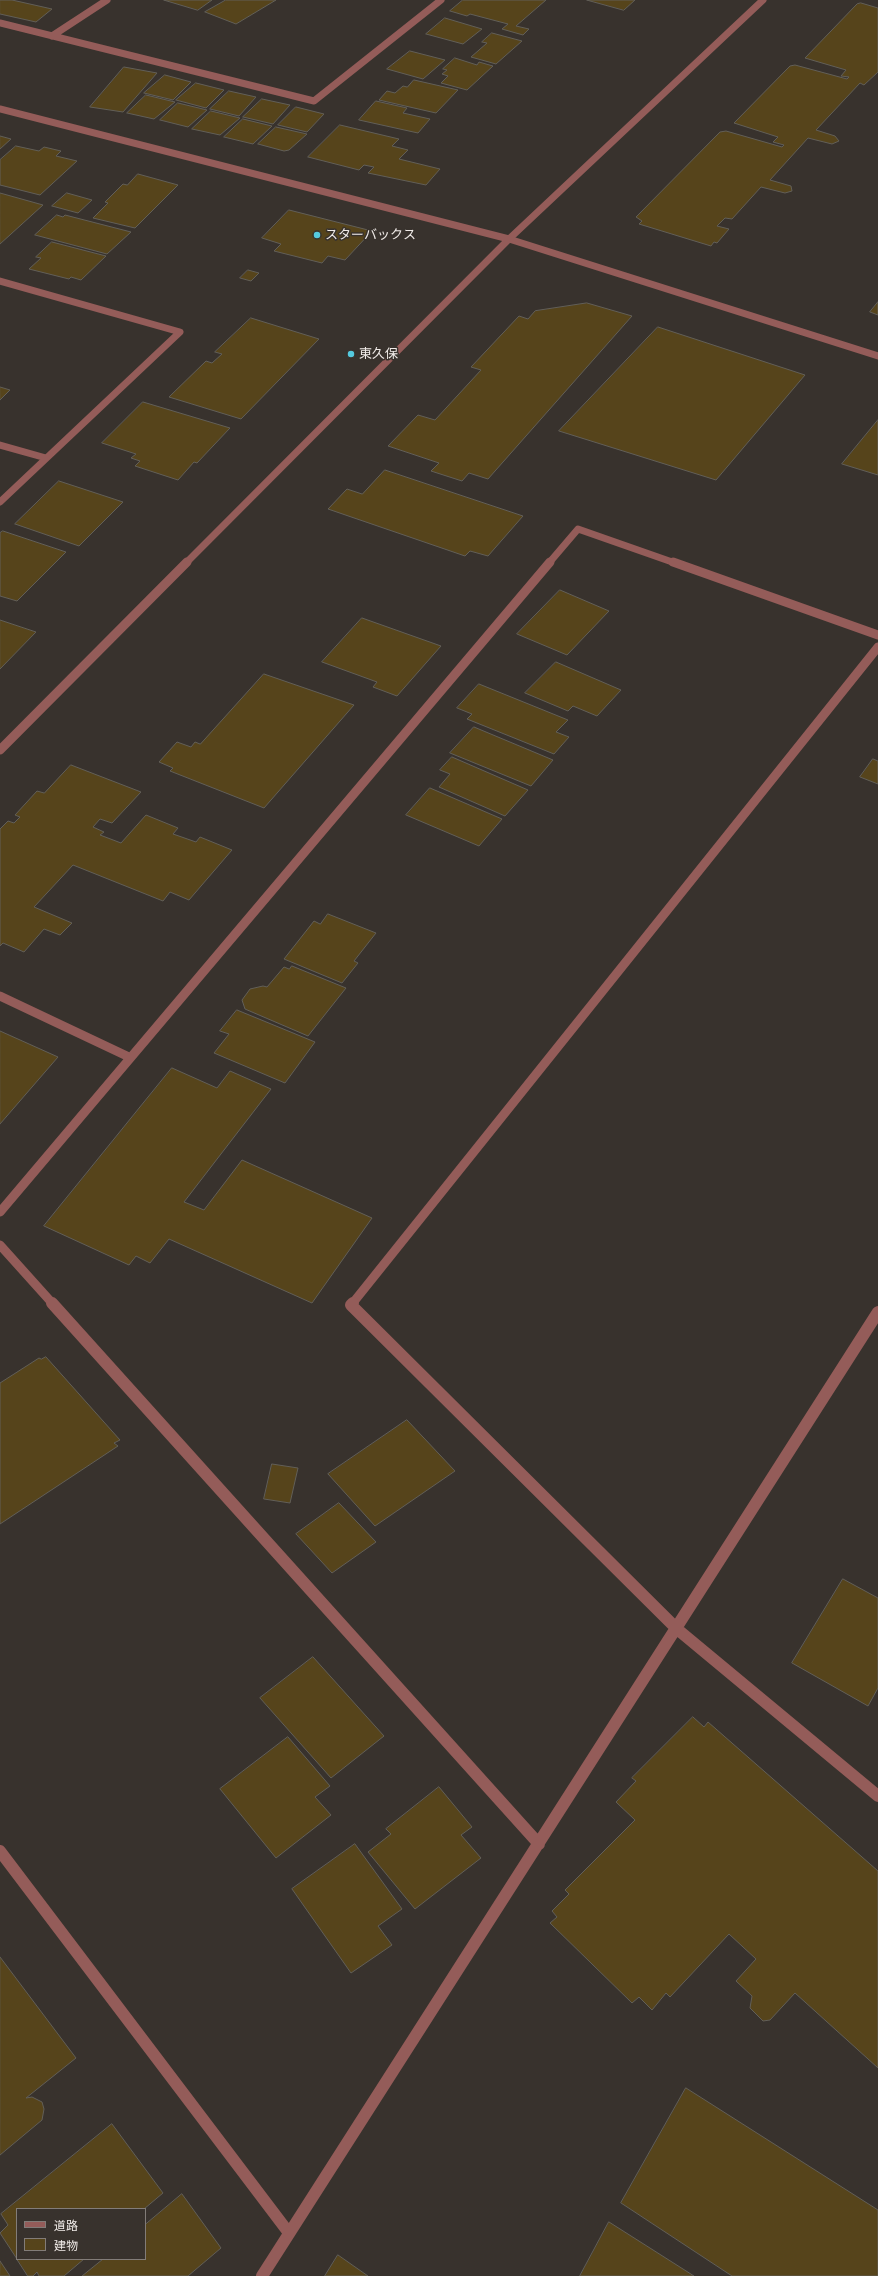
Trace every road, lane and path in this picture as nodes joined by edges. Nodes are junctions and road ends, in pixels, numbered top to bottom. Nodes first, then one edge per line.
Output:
1 (107, 0) edge
2 (441, 0) edge
3 (763, 0) edge
4 (0, 23) edge
5 (52, 36) junction
6 (0, 109) edge
7 (509, 239) junction
8 (0, 281) edge
9 (878, 356) edge
10 (0, 444) edge
11 (46, 458) junction
12 (0, 502) edge
13 (878, 635) edge
14 (878, 647) edge
15 (2, 746) edge
16 (0, 996) edge
17 (129, 1057) junction
18 (0, 1212) edge
19 (0, 1245) edge
20 (878, 1312) edge
21 (677, 1628) junction
22 (878, 1796) edge
23 (539, 1844) junction
24 (0, 1851) edge
25 (290, 2233) junction
26 (262, 2276) edge

1 - 5 street
2 - 5 street
3 - 7 street
4 - 5 street
6 - 7 street
7 - 9 street
7 - 15 street
8 - 11 street
10 - 11 street
11 - 12 street
13 - 17 street
14 - 21 street
16 - 17 street
17 - 18 street
19 - 23 street
20 - 21 street
21 - 22 street
21 - 23 street
23 - 25 street
24 - 25 street
25 - 26 street

